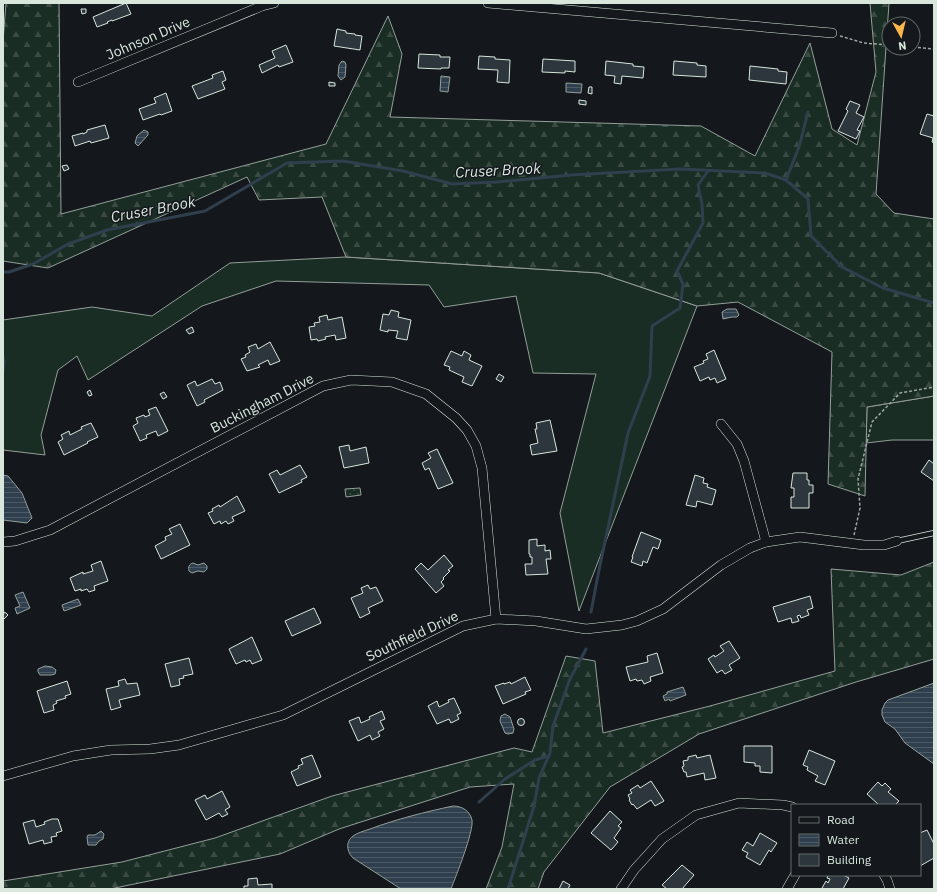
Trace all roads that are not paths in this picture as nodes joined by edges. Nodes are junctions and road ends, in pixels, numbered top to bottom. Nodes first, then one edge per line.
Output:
1 (274, 3) edge
2 (488, 3) edge
3 (262, 4) edge
4 (527, 4) edge
5 (832, 33) road end
6 (78, 82) dead end
7 (721, 424) dead end
8 (934, 533) edge
9 (896, 541) joint
10 (3, 542) edge
11 (766, 542) junction
12 (496, 619) junction
13 (3, 776) edge
14 (791, 807) edge
15 (794, 876) edge
16 (885, 876) edge
17 (621, 889) edge
18 (787, 889) edge
19 (890, 889) edge

1 - 3 street, Johnson Drive
2 - 4 street
3 - 6 street, Johnson Drive
4 - 5 street
7 - 11 street
8 - 9 lane
9 - 11 street, Southfield Drive
10 - 12 street, Buckingham Drive
11 - 12 street, Southfield Drive
12 - 13 street, Southfield Drive
14 - 17 street
15 - 18 street
16 - 19 street

